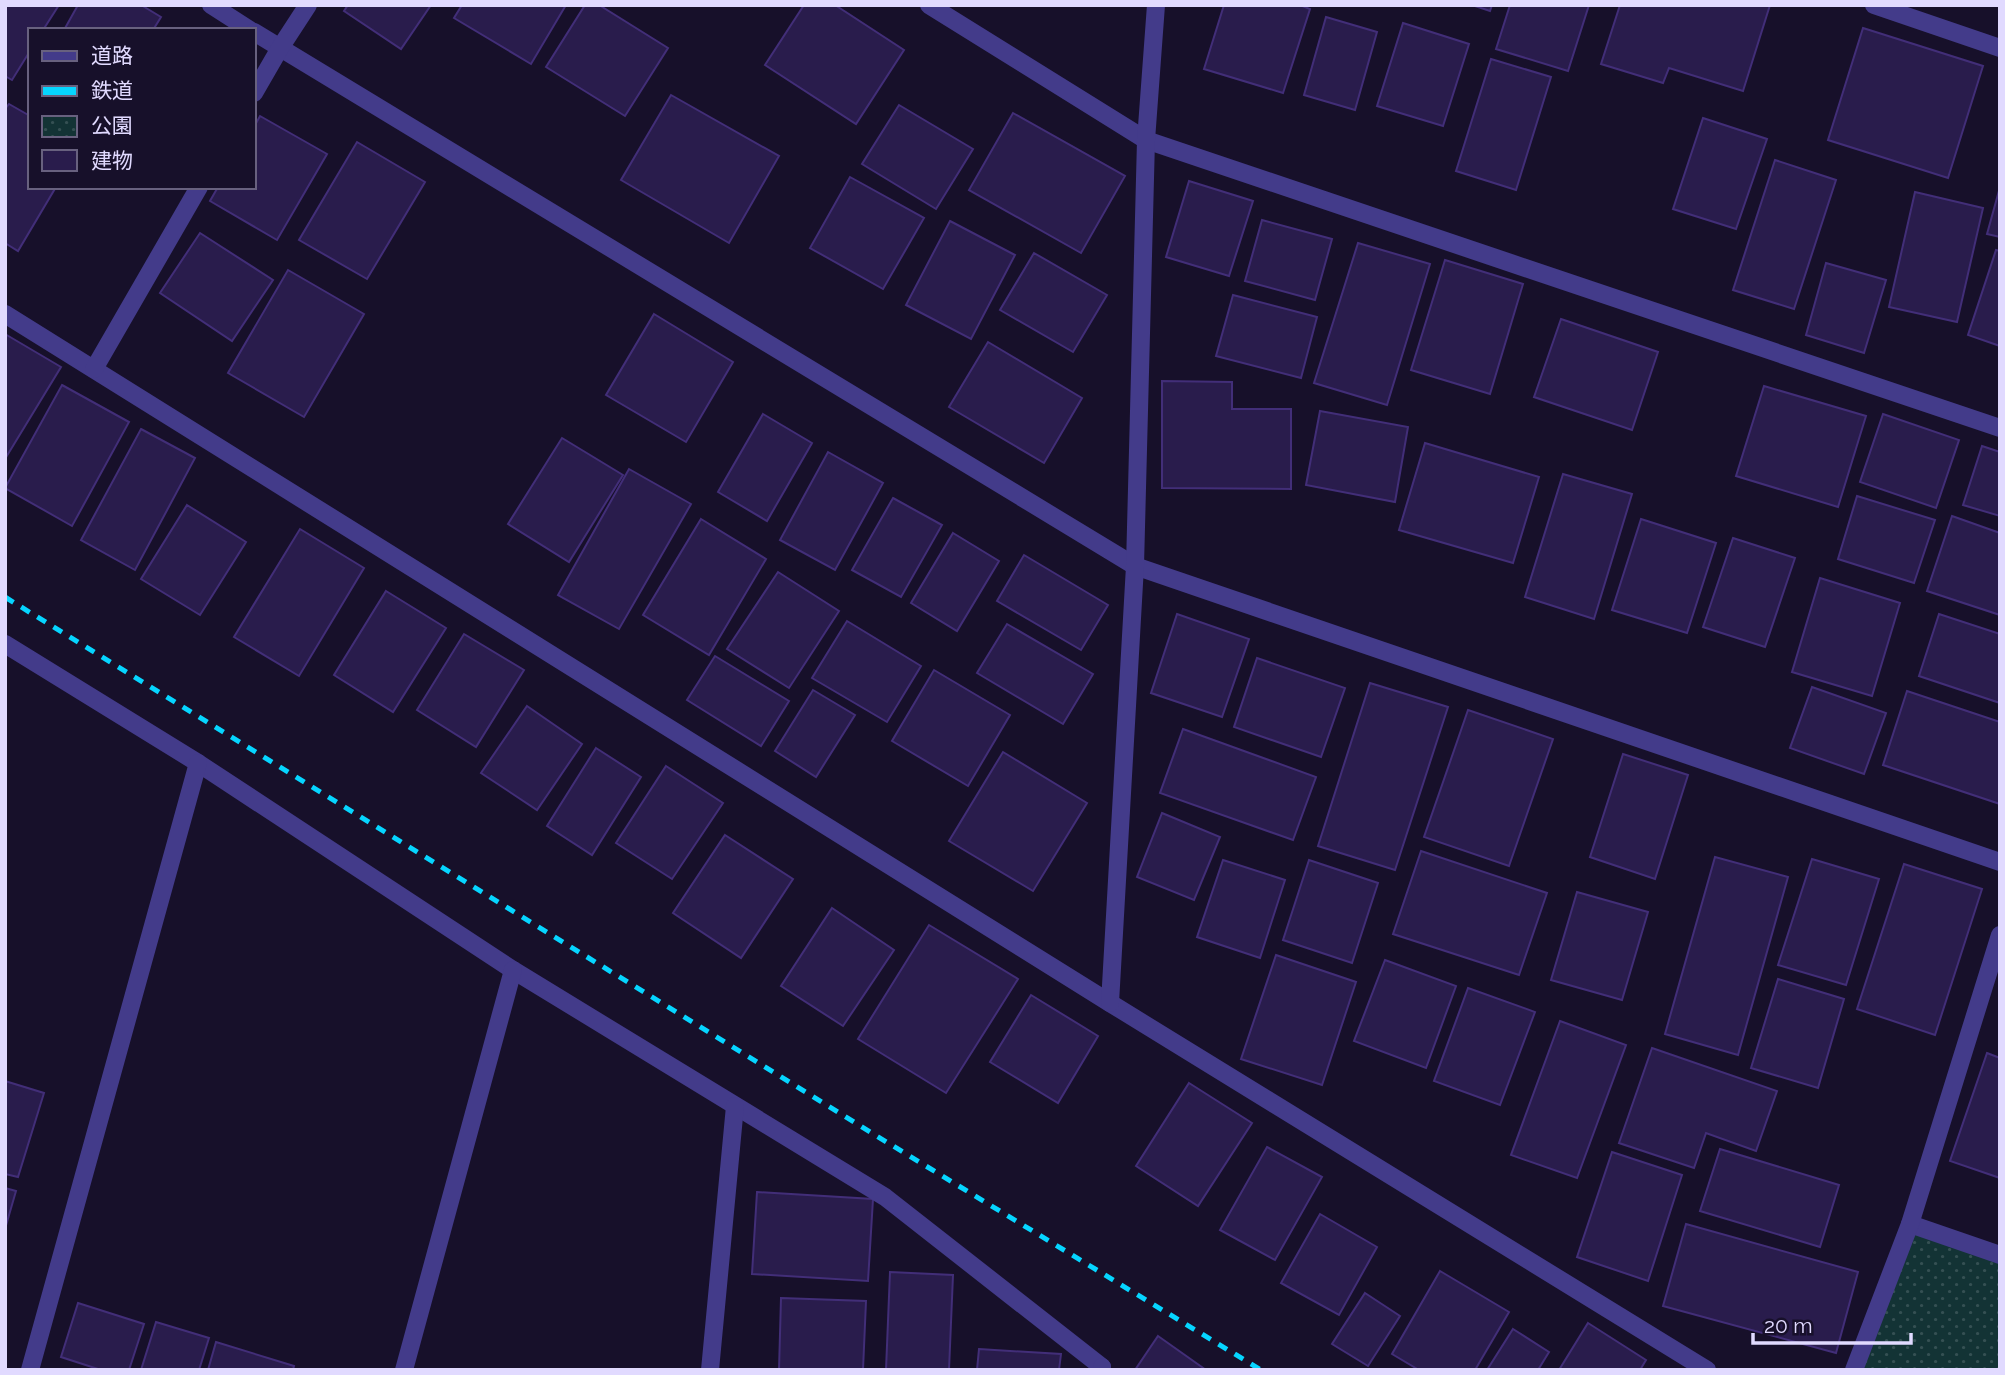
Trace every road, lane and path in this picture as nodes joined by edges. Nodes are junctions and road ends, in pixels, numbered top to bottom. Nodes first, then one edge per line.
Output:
1 (212, 5) edge
2 (308, 5) edge
3 (929, 5) edge
4 (1156, 5) edge
5 (1874, 5) edge
6 (247, 28) edge
7 (256, 34) edge
8 (279, 48) junction
9 (2000, 48) edge
10 (256, 89) edge
11 (1146, 140) junction
12 (198, 189) edge
13 (5, 314) edge
14 (94, 369) junction
15 (2000, 428) edge
16 (1135, 566) junction
17 (5, 644) edge
18 (198, 763) junction
19 (2000, 862) edge
20 (2000, 935) edge
21 (513, 970) junction
22 (1110, 1003) junction
23 (735, 1106) junction
24 (1910, 1224) junction
25 (2000, 1255) edge
26 (1102, 1368) edge
27 (30, 1370) edge
28 (404, 1370) edge
29 (709, 1370) edge
30 (1707, 1370) edge
31 (1854, 1370) edge

1 - 6 street
2 - 8 street
3 - 11 street
4 - 11 street
5 - 9 street
7 - 8 street
8 - 10 street
8 - 16 street
11 - 15 street
11 - 16 street
12 - 14 street
13 - 14 street
14 - 22 street
16 - 19 street
16 - 22 street
17 - 18 street
18 - 21 street
18 - 27 street
20 - 24 street
21 - 23 street
21 - 28 street
22 - 30 street
23 - 26 street
23 - 29 street
24 - 25 street
24 - 31 street

